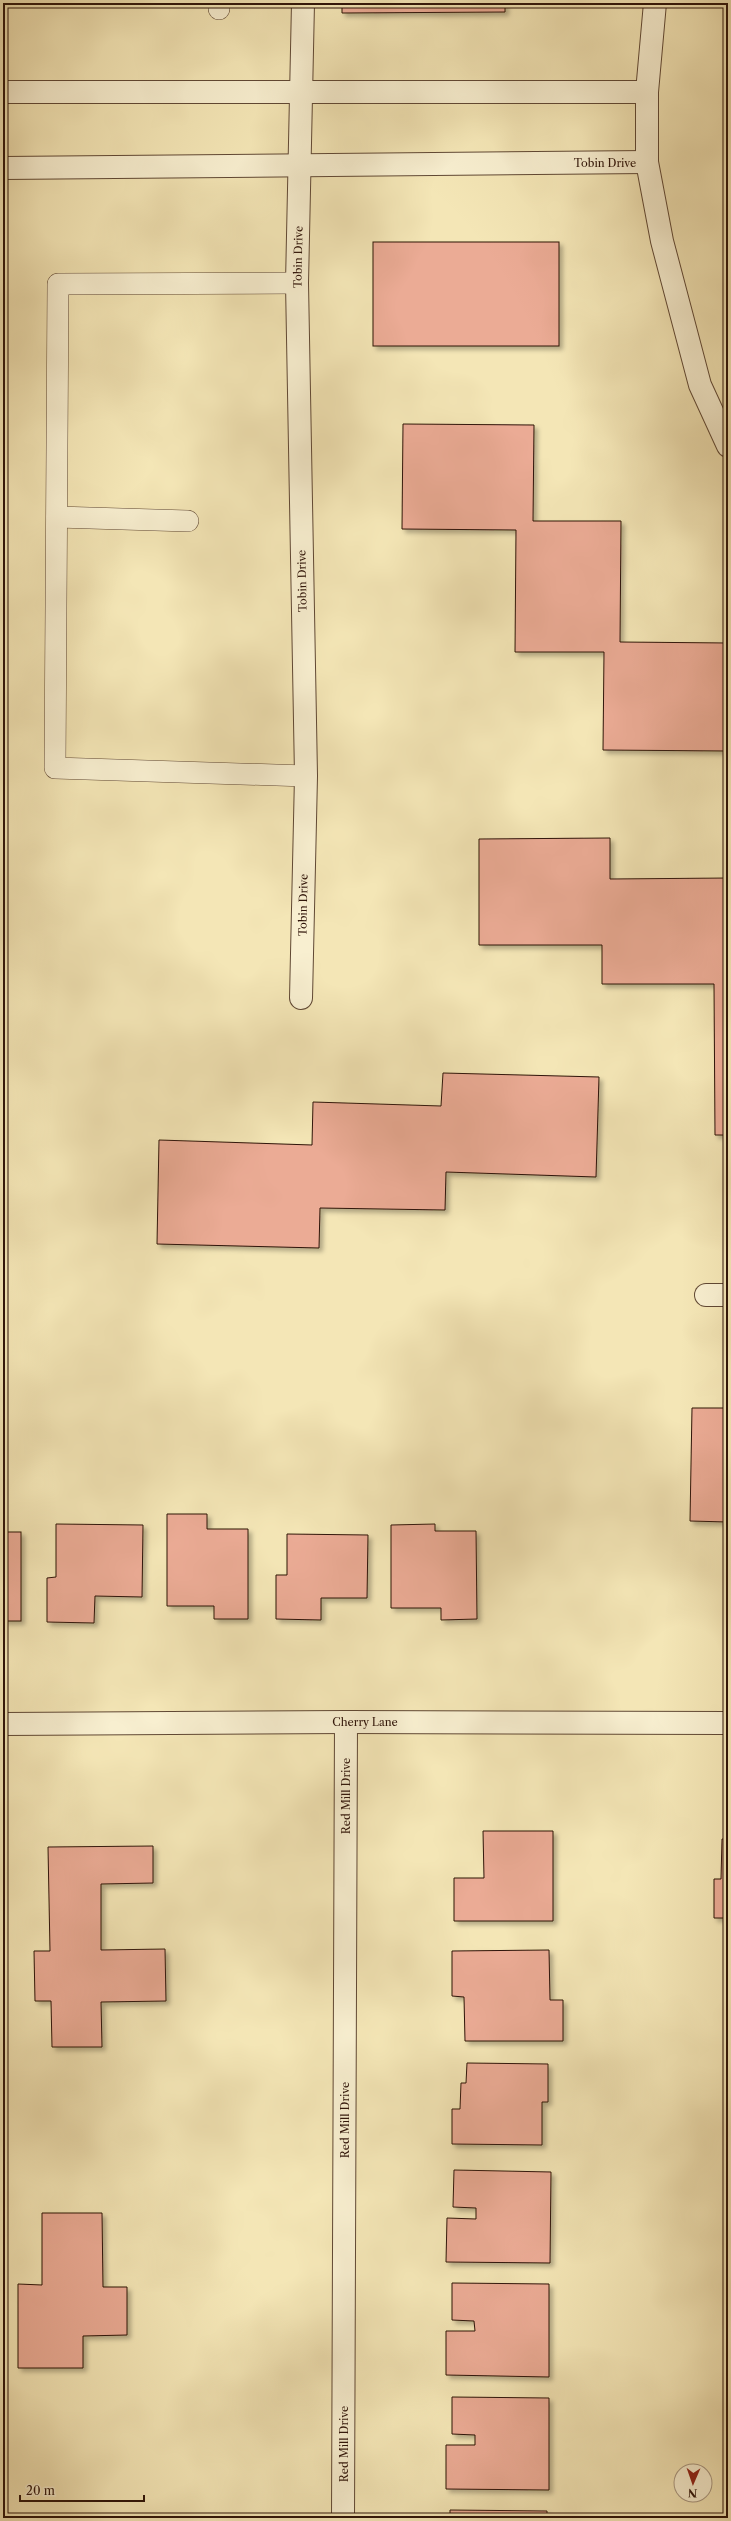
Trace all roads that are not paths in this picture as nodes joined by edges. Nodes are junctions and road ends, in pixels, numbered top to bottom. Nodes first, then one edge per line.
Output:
1 (303, 3) edge
2 (655, 3) edge
3 (3, 92) edge
4 (300, 92) junction
5 (647, 92) junction
6 (647, 162) junction
7 (299, 164) junction
8 (3, 168) edge
9 (297, 283) junction
10 (728, 446) edge
11 (56, 517) junction
12 (188, 520) dead end
13 (306, 776) junction
14 (301, 998) dead end
15 (706, 1295) dead end
16 (728, 1295) edge
17 (346, 1722) junction
18 (728, 1723) edge
19 (3, 1724) edge
20 (343, 2518) edge

1 - 4 street, Tobin Drive
2 - 5 street, Tobin Drive
3 - 4 street
4 - 5 street
4 - 7 street, Tobin Drive
5 - 6 street, Tobin Drive
6 - 7 street, Tobin Drive
6 - 10 street, Tobin Drive
7 - 8 street, Tobin Drive
7 - 9 street, Tobin Drive
9 - 11 lane
9 - 13 street, Tobin Drive
11 - 12 lane
11 - 13 lane
13 - 14 street, Tobin Drive
15 - 16 street
17 - 18 street, Cherry Lane
17 - 19 street, Cherry Lane
17 - 20 street, Red Mill Drive

